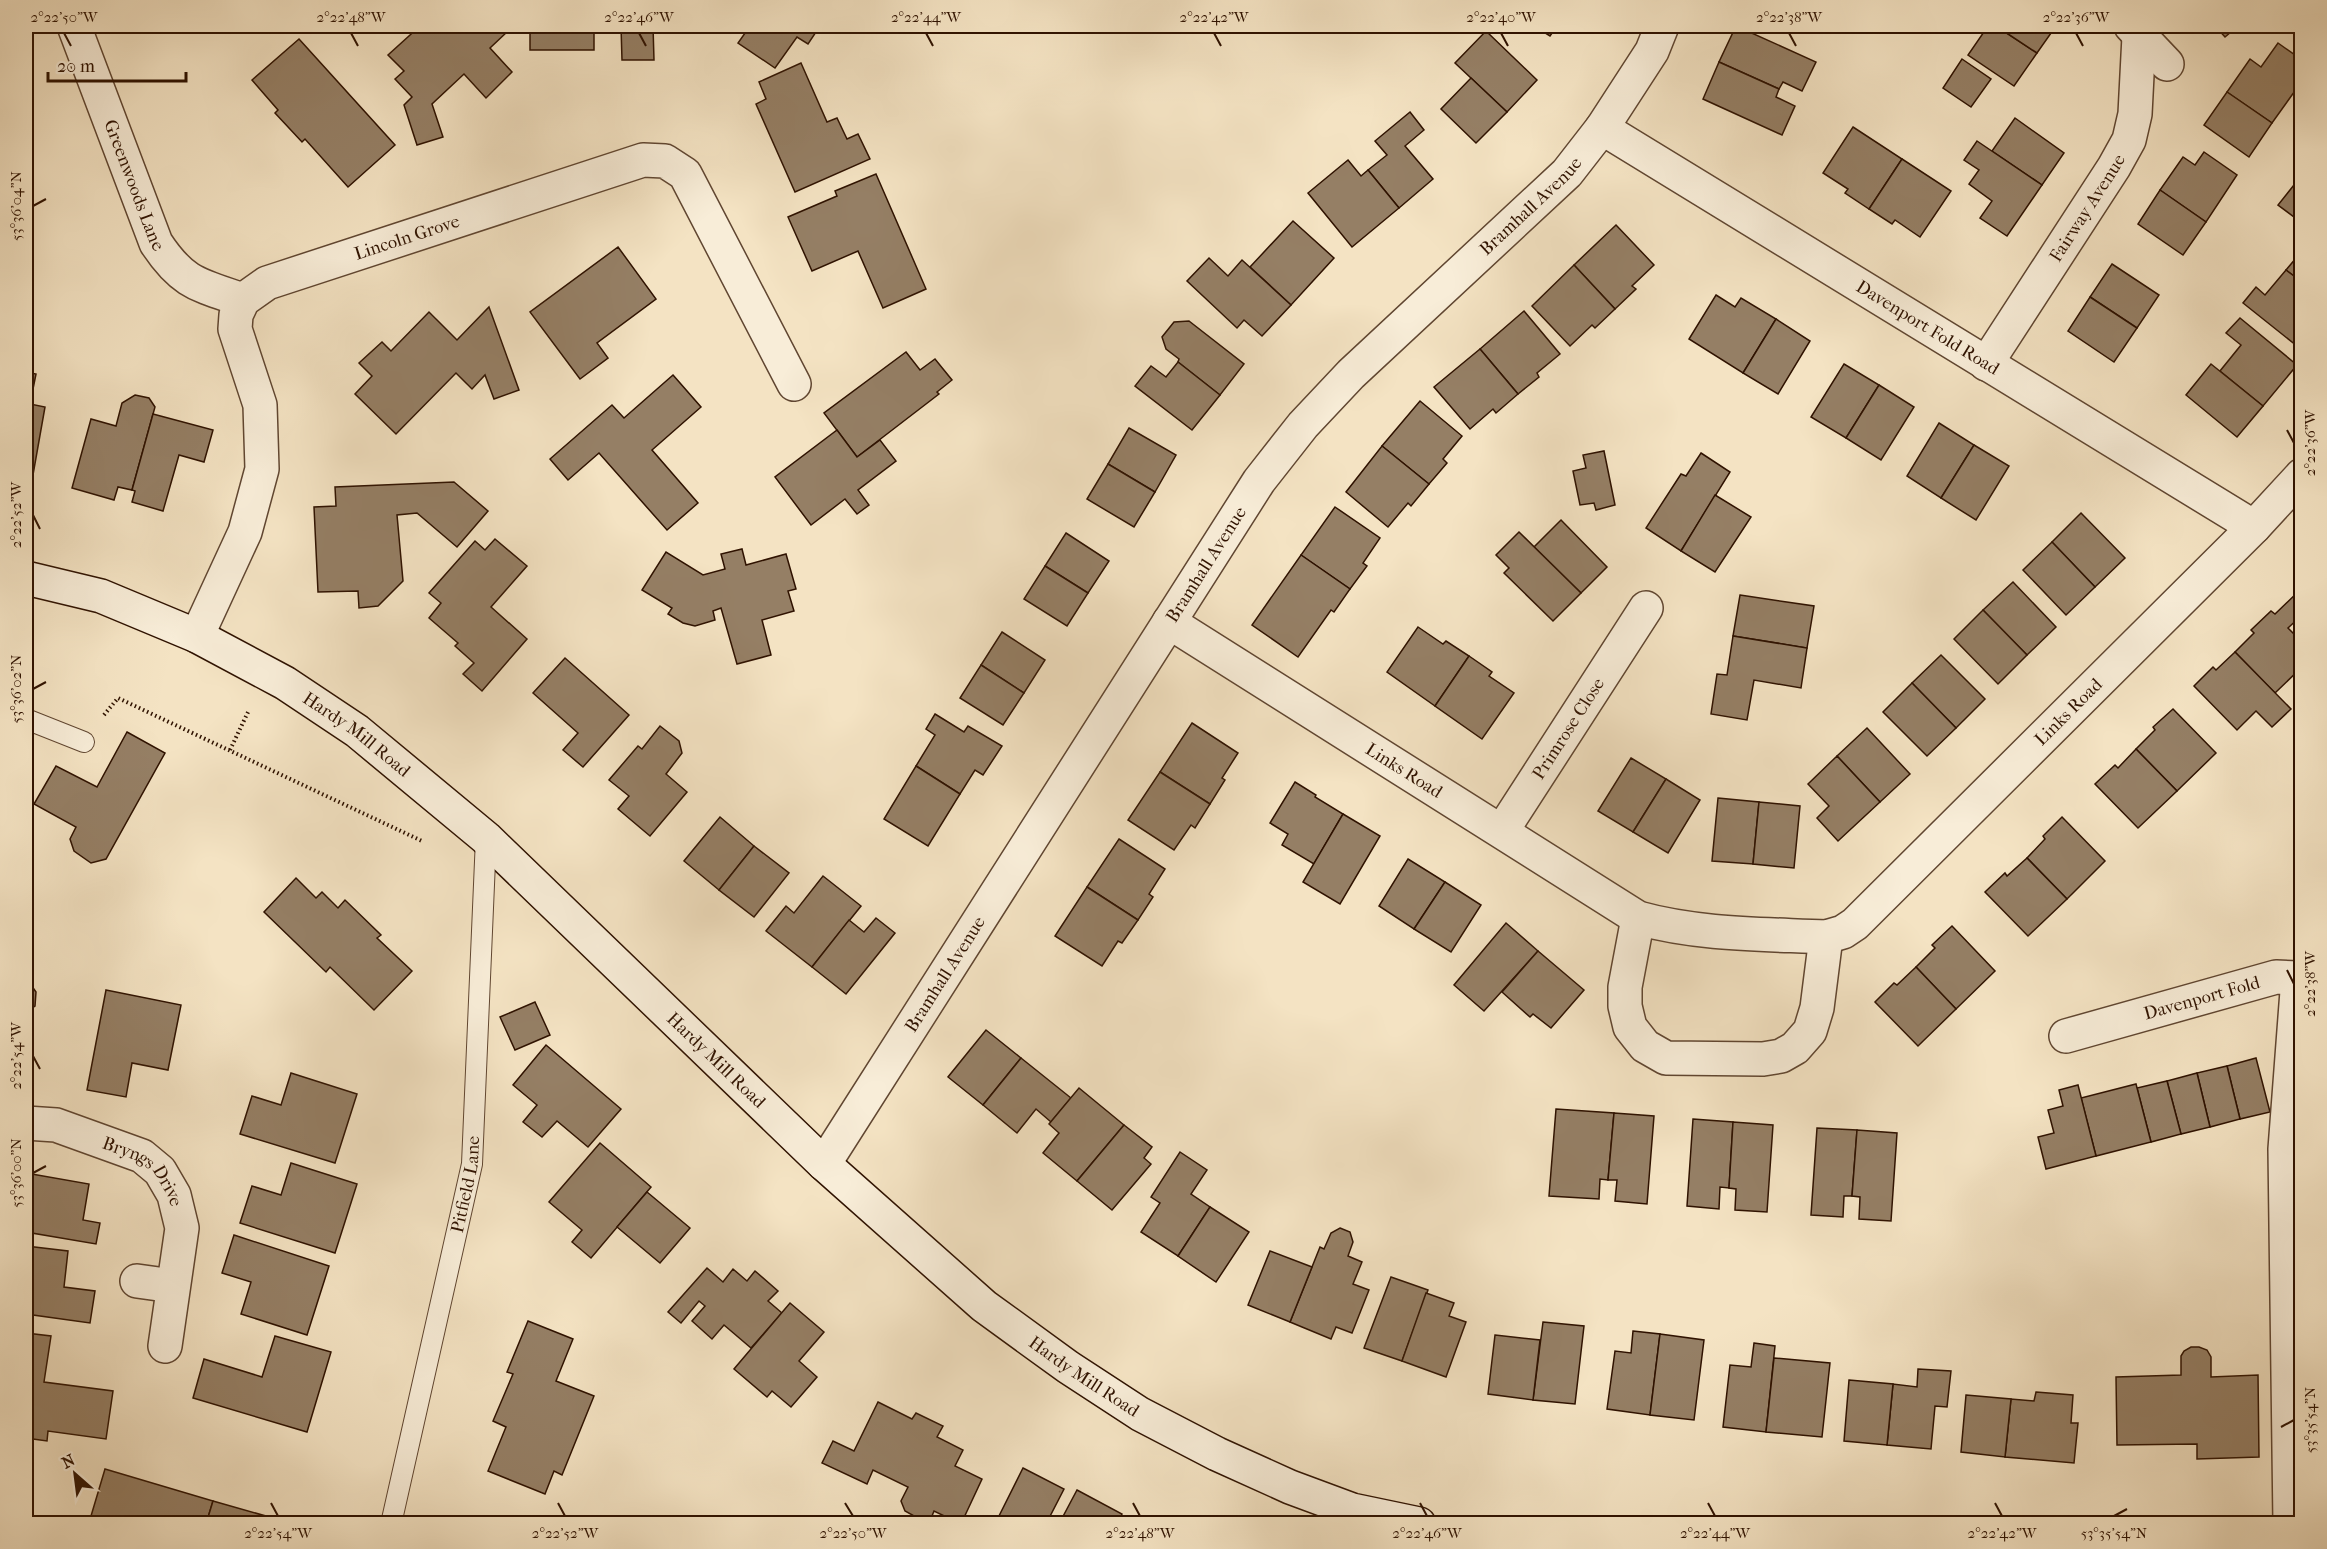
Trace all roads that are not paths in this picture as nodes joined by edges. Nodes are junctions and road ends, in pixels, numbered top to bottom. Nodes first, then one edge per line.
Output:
1 (74, 26) edge
2 (1662, 26) edge
3 (2135, 31) edge
4 (2167, 64) dead end
5 (1602, 128) junction
6 (243, 300) junction
7 (1986, 364) junction
8 (794, 384) dead end
9 (2300, 481) edge
10 (2254, 527) junction
11 (26, 578) edge
12 (1169, 622) junction
13 (1646, 625) dead end
14 (197, 636) junction
15 (26, 719) edge
16 (84, 742) road end
17 (1502, 831) junction
18 (486, 838) junction
19 (1638, 918) junction
20 (1826, 937) junction
21 (2066, 1036) dead end
22 (26, 1123) edge
23 (824, 1164) junction
24 (136, 1281) dead end
25 (173, 1286) junction
26 (165, 1346) dead end
27 (391, 1524) edge
28 (1419, 1524) edge
29 (2290, 1524) edge

1 - 6 street, Greenwoods Lane
2 - 5 street, Bramhall Avenue
3 - 4 street, Fairway Avenue
3 - 7 street, Fairway Avenue
5 - 7 street, Davenport Fold Road
5 - 12 street, Bramhall Avenue
6 - 8 street, Lincoln Grove
6 - 14 street
7 - 10 street, Davenport Fold Road
9 - 10 street, Links Road
10 - 20 street, Links Road
11 - 14 street, Hardy Mill Road
12 - 17 street, Links Road
12 - 23 street, Bramhall Avenue
13 - 17 street, Primrose Close
14 - 18 street, Hardy Mill Road
15 - 16 lane
17 - 19 street, Links Road
18 - 23 street, Hardy Mill Road
18 - 27 lane, Pitfield Lane
19 - 20 street, Links Road
19 - 20 street
21 - 29 street, Davenport Fold
22 - 25 street, Bryngs Drive
23 - 28 street, Hardy Mill Road
24 - 25 street
25 - 26 street, Bryngs Drive

